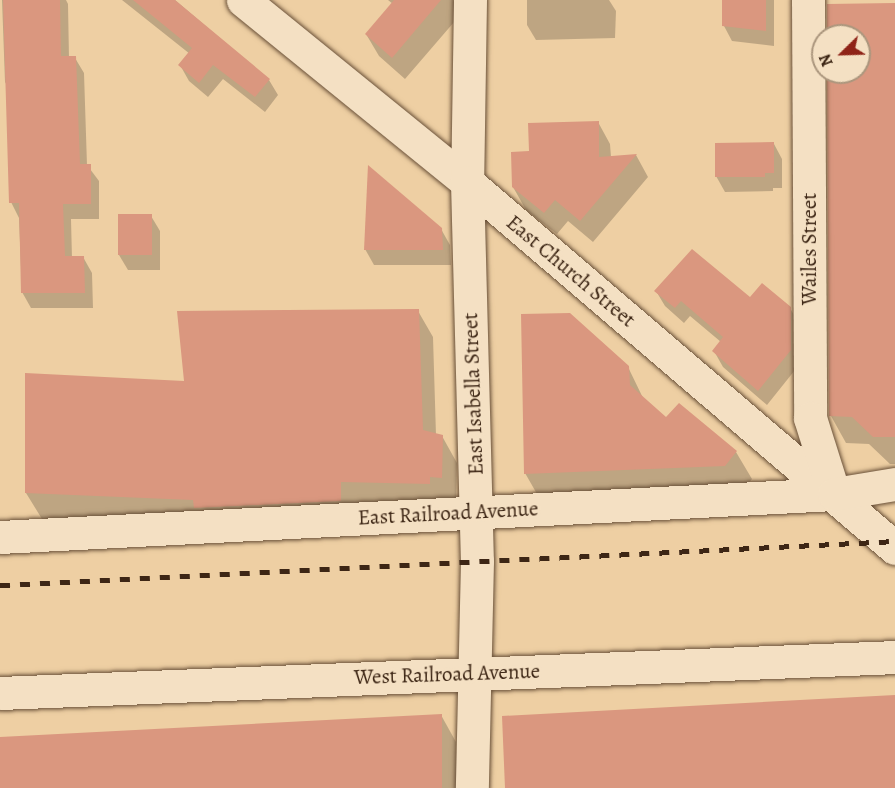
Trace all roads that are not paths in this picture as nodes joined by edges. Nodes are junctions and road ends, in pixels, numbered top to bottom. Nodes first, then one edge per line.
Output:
1 (243, 0) edge
2 (470, 0) edge
3 (808, 0) edge
4 (467, 182) junction
5 (895, 484) edge
6 (834, 494) junction
7 (477, 511) junction
8 (0, 537) edge
9 (895, 548) edge
10 (895, 657) edge
11 (473, 673) junction
12 (0, 693) edge
13 (472, 788) edge

1 - 4 street, East Church Street
2 - 4 street, East Isabella Street
3 - 6 street, Wailes Street
4 - 6 street, East Church Street
4 - 7 street, East Isabella Street
5 - 6 street, East Railroad Avenue
6 - 7 street, East Railroad Avenue
6 - 9 street, East Church Street
7 - 8 street, East Railroad Avenue
7 - 11 street, East Isabella Street
10 - 11 street, West Railroad Avenue
11 - 12 street, West Railroad Avenue
11 - 13 street, East Isabella Street

